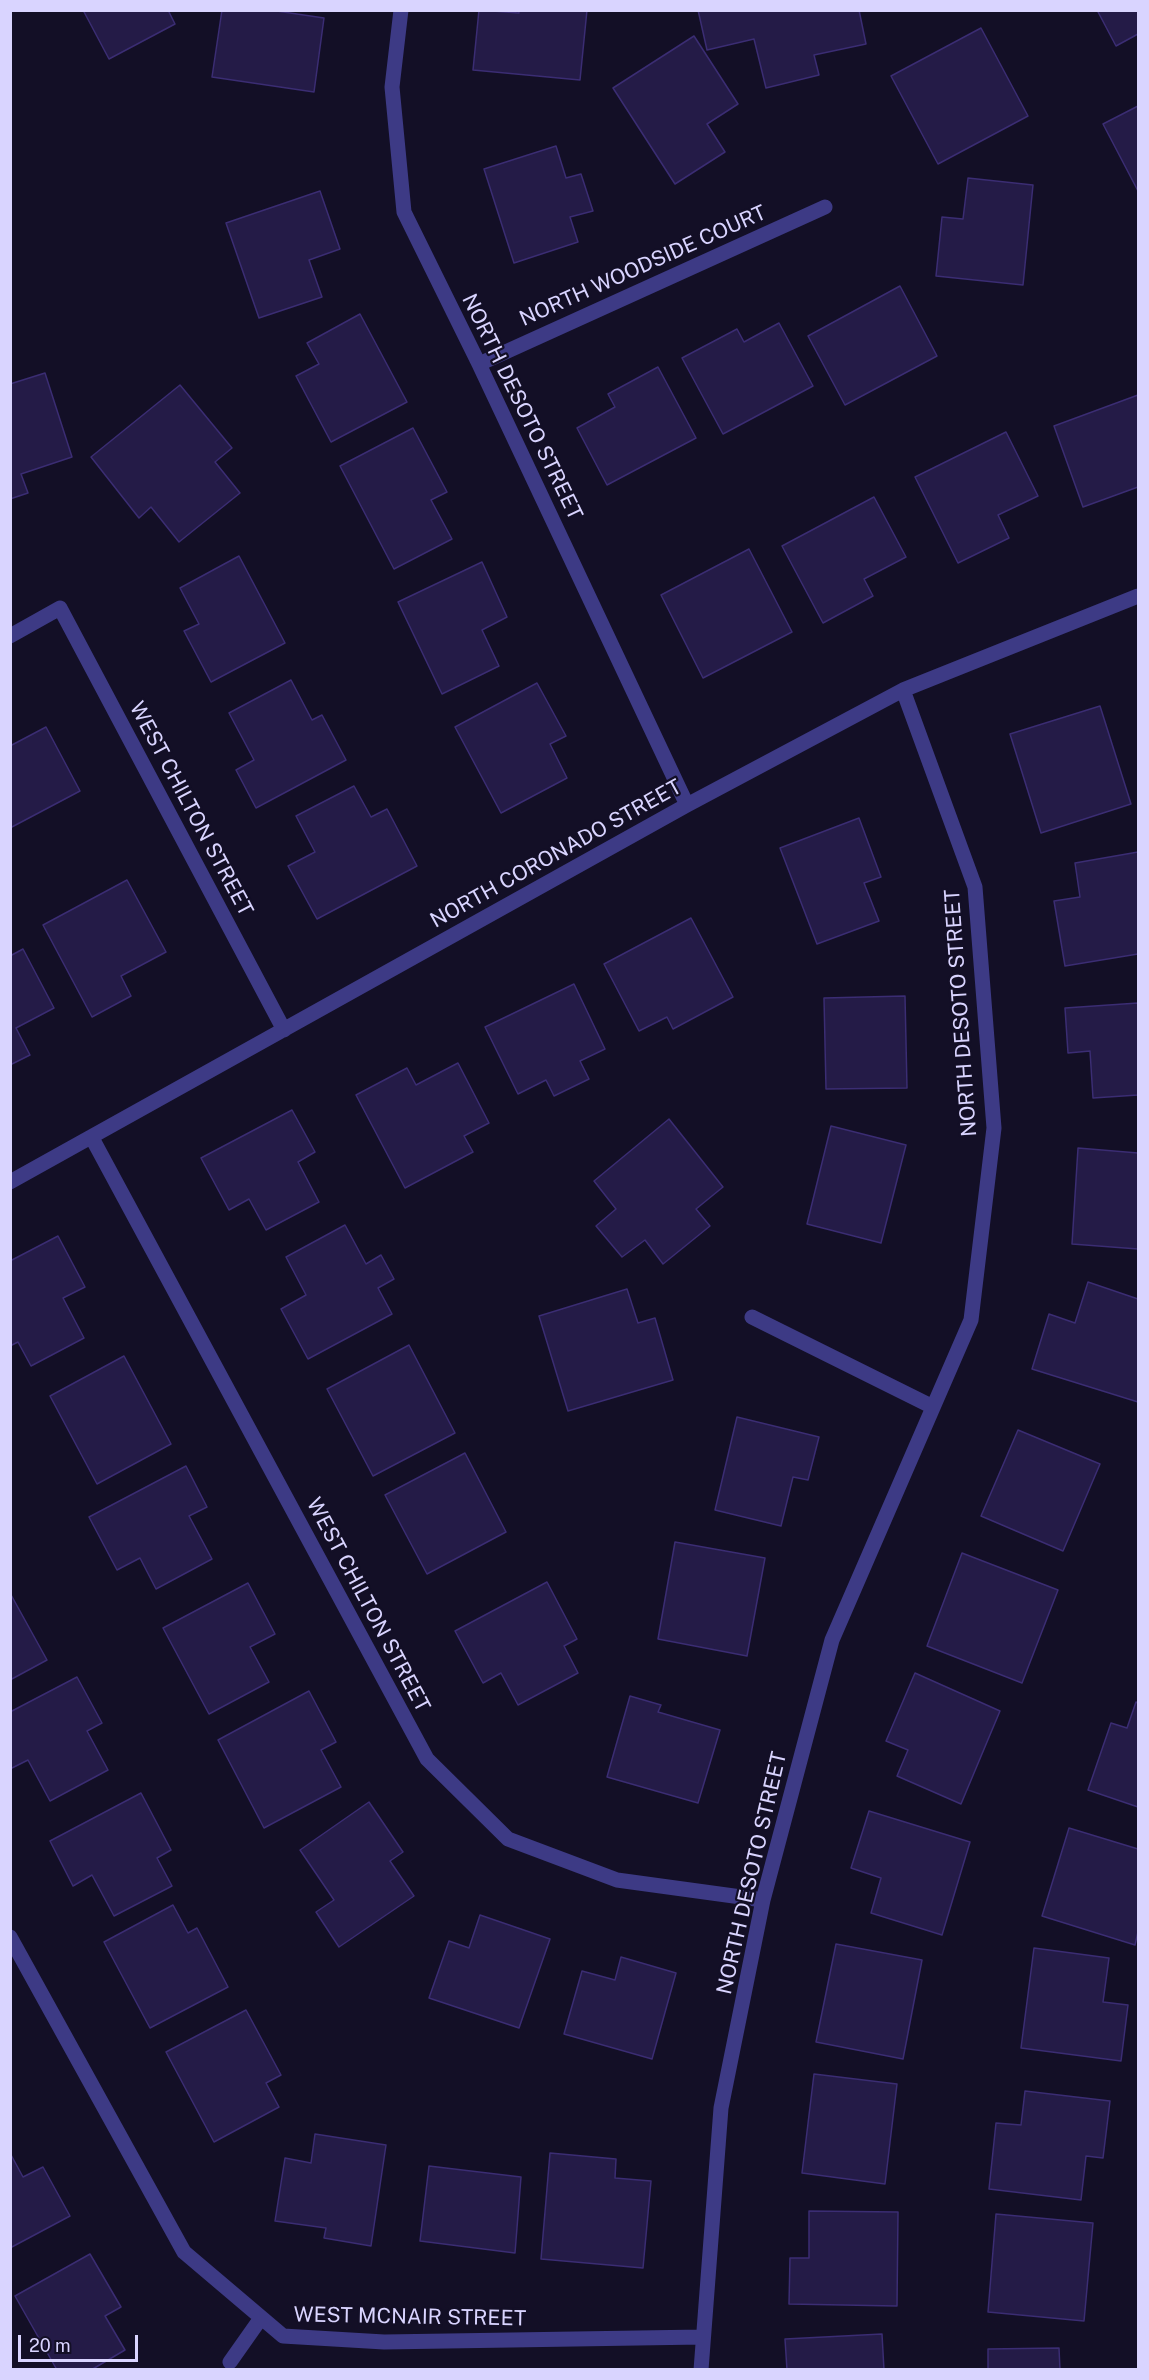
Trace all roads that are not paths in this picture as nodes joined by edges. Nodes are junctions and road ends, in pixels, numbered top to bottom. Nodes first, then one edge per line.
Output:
1 (402, 10) edge
2 (825, 207) dead end
3 (479, 364) junction
4 (1138, 596) edge
5 (10, 636) edge
6 (903, 690) junction
7 (687, 805) junction
8 (284, 1030) junction
9 (92, 1138) junction
10 (10, 1182) edge
11 (752, 1317) dead end
12 (933, 1407) junction
13 (763, 1900) junction
14 (10, 1937) edge
15 (261, 2318) junction
16 (702, 2337) junction
17 (230, 2362) dead end
18 (701, 2370) edge

1 - 3 street, NORTH DESOTO STREET
2 - 3 street, NORTH WOODSIDE COURT
3 - 7 street, NORTH DESOTO STREET
4 - 6 street, NORTH CORONADO STREET
5 - 8 street, WEST CHILTON STREET
6 - 7 street, NORTH CORONADO STREET
6 - 12 street, NORTH DESOTO STREET
7 - 8 street, NORTH CORONADO STREET
8 - 9 street, NORTH CORONADO STREET
9 - 10 street, NORTH CORONADO STREET
9 - 13 street, WEST CHILTON STREET
11 - 12 street
12 - 13 street, NORTH DESOTO STREET
13 - 16 street, NORTH DESOTO STREET
14 - 15 street, WEST MCNAIR STREET
15 - 16 street, WEST MCNAIR STREET
15 - 17 street
16 - 18 street, NORTH DESOTO STREET

